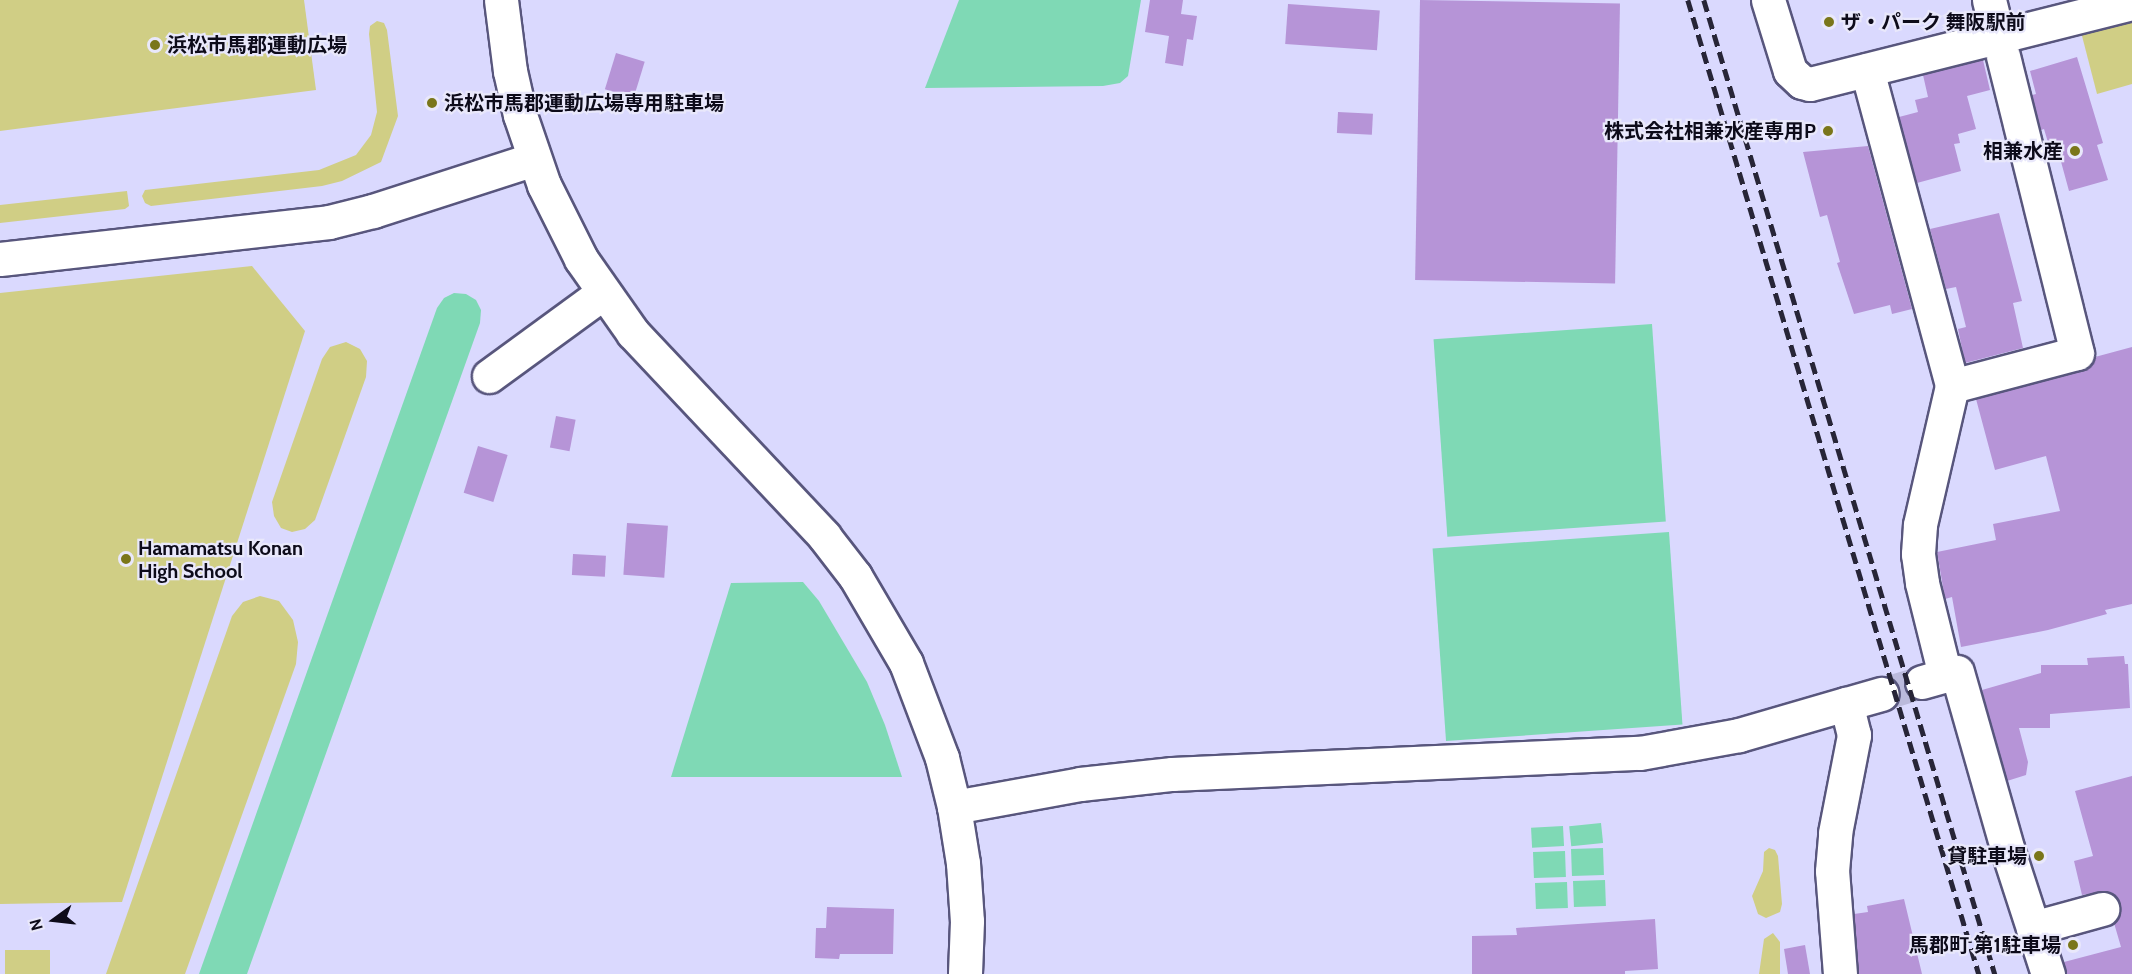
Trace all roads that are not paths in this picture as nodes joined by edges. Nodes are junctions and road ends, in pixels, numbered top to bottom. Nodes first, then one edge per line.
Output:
1 (501, 0) edge
2 (1768, 0) edge
3 (1989, 0) edge
4 (2132, 3) edge
5 (2001, 46) junction
6 (1866, 70) junction
7 (534, 159) junction
8 (0, 259) edge
9 (603, 293) junction
10 (489, 376) dead end
11 (1952, 386) junction
12 (1882, 694) tunnel mouth
13 (1846, 704) junction
14 (954, 807) junction
15 (2102, 909) dead end
16 (2033, 928) junction
17 (965, 974) edge
18 (1840, 974) edge
19 (2048, 974) edge

1 - 7 street
2 - 6 street
3 - 5 street
4 - 5 street
5 - 6 street
5 - 11 street
6 - 11 street
7 - 8 street
7 - 9 street
9 - 10 street
9 - 14 street
11 - 16 street
12 - 13 street
13 - 14 street
13 - 18 street
14 - 17 street
15 - 16 street
16 - 19 street

